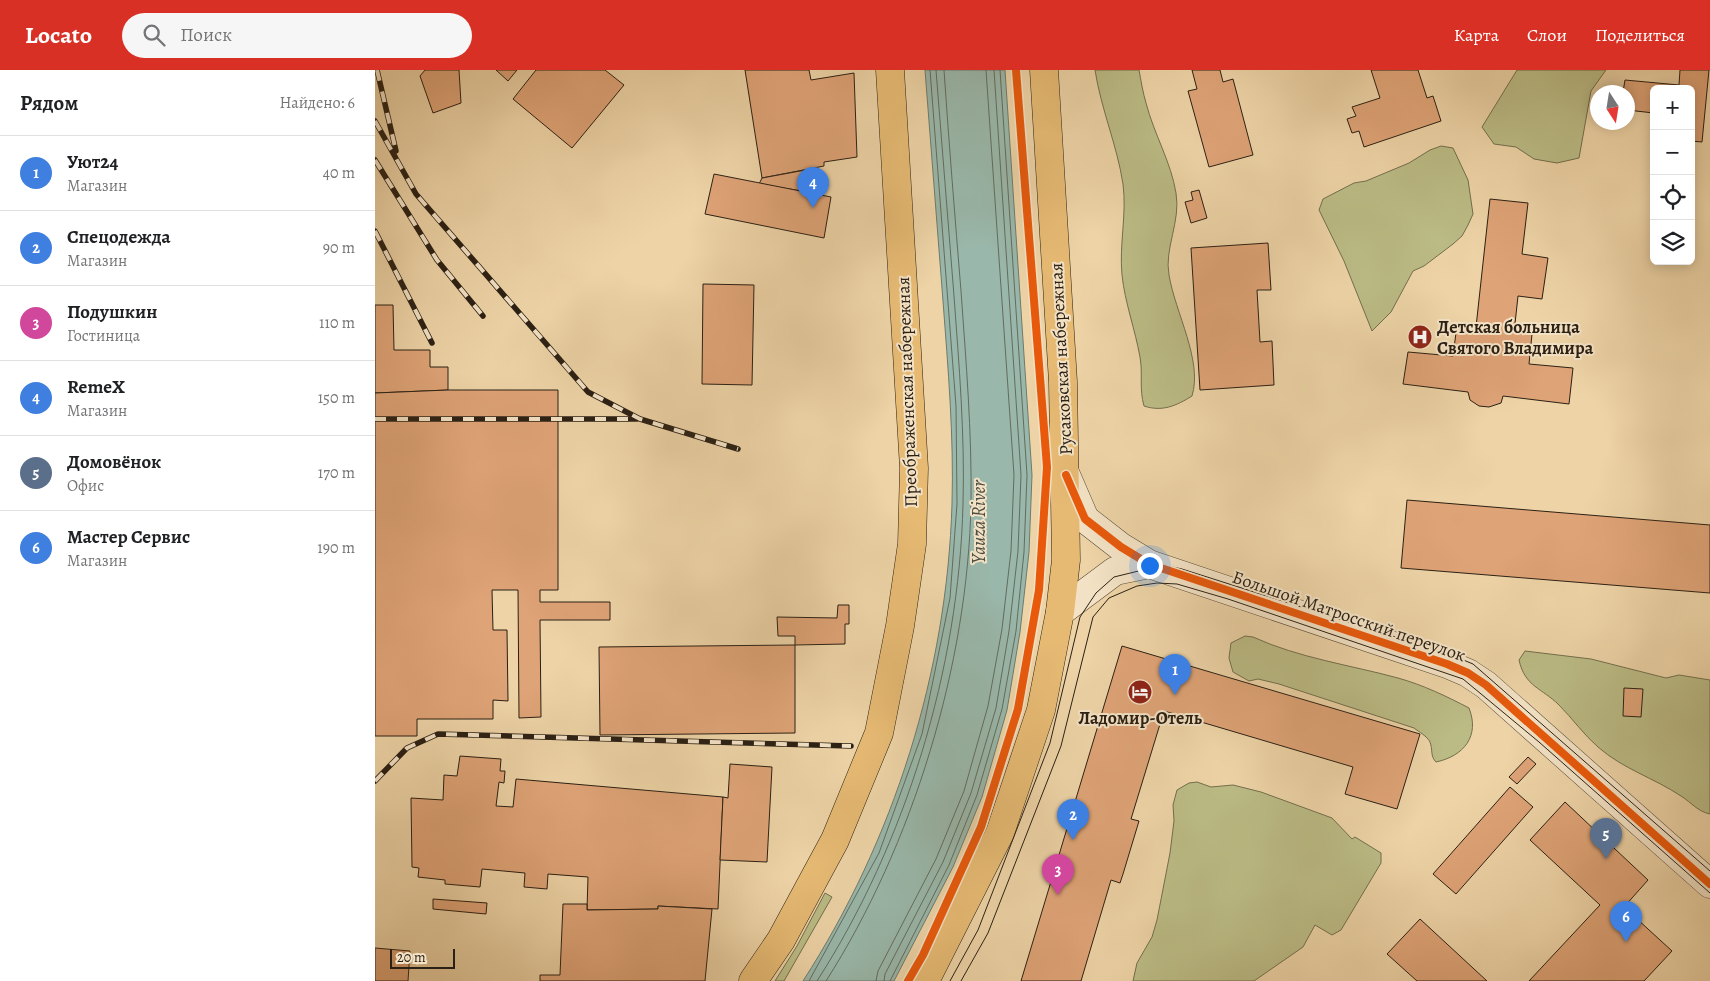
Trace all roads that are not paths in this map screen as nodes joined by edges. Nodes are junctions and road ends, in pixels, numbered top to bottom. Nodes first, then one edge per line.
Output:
1 (890, 70) edge
2 (1043, 70) edge
3 (1066, 475) junction
4 (1149, 564) junction
5 (1061, 612) junction
6 (1710, 884) edge
7 (753, 981) edge
8 (925, 981) edge

1 - 7 main road, Преображенская набережная
2 - 3 main road, Русаковская набережная
3 - 4 street, Большой Матросский переулок
3 - 5 main road, Русаковская набережная
4 - 5 street
4 - 6 street, Большой Матросский переулок
5 - 8 main road, Русаковская набережная

